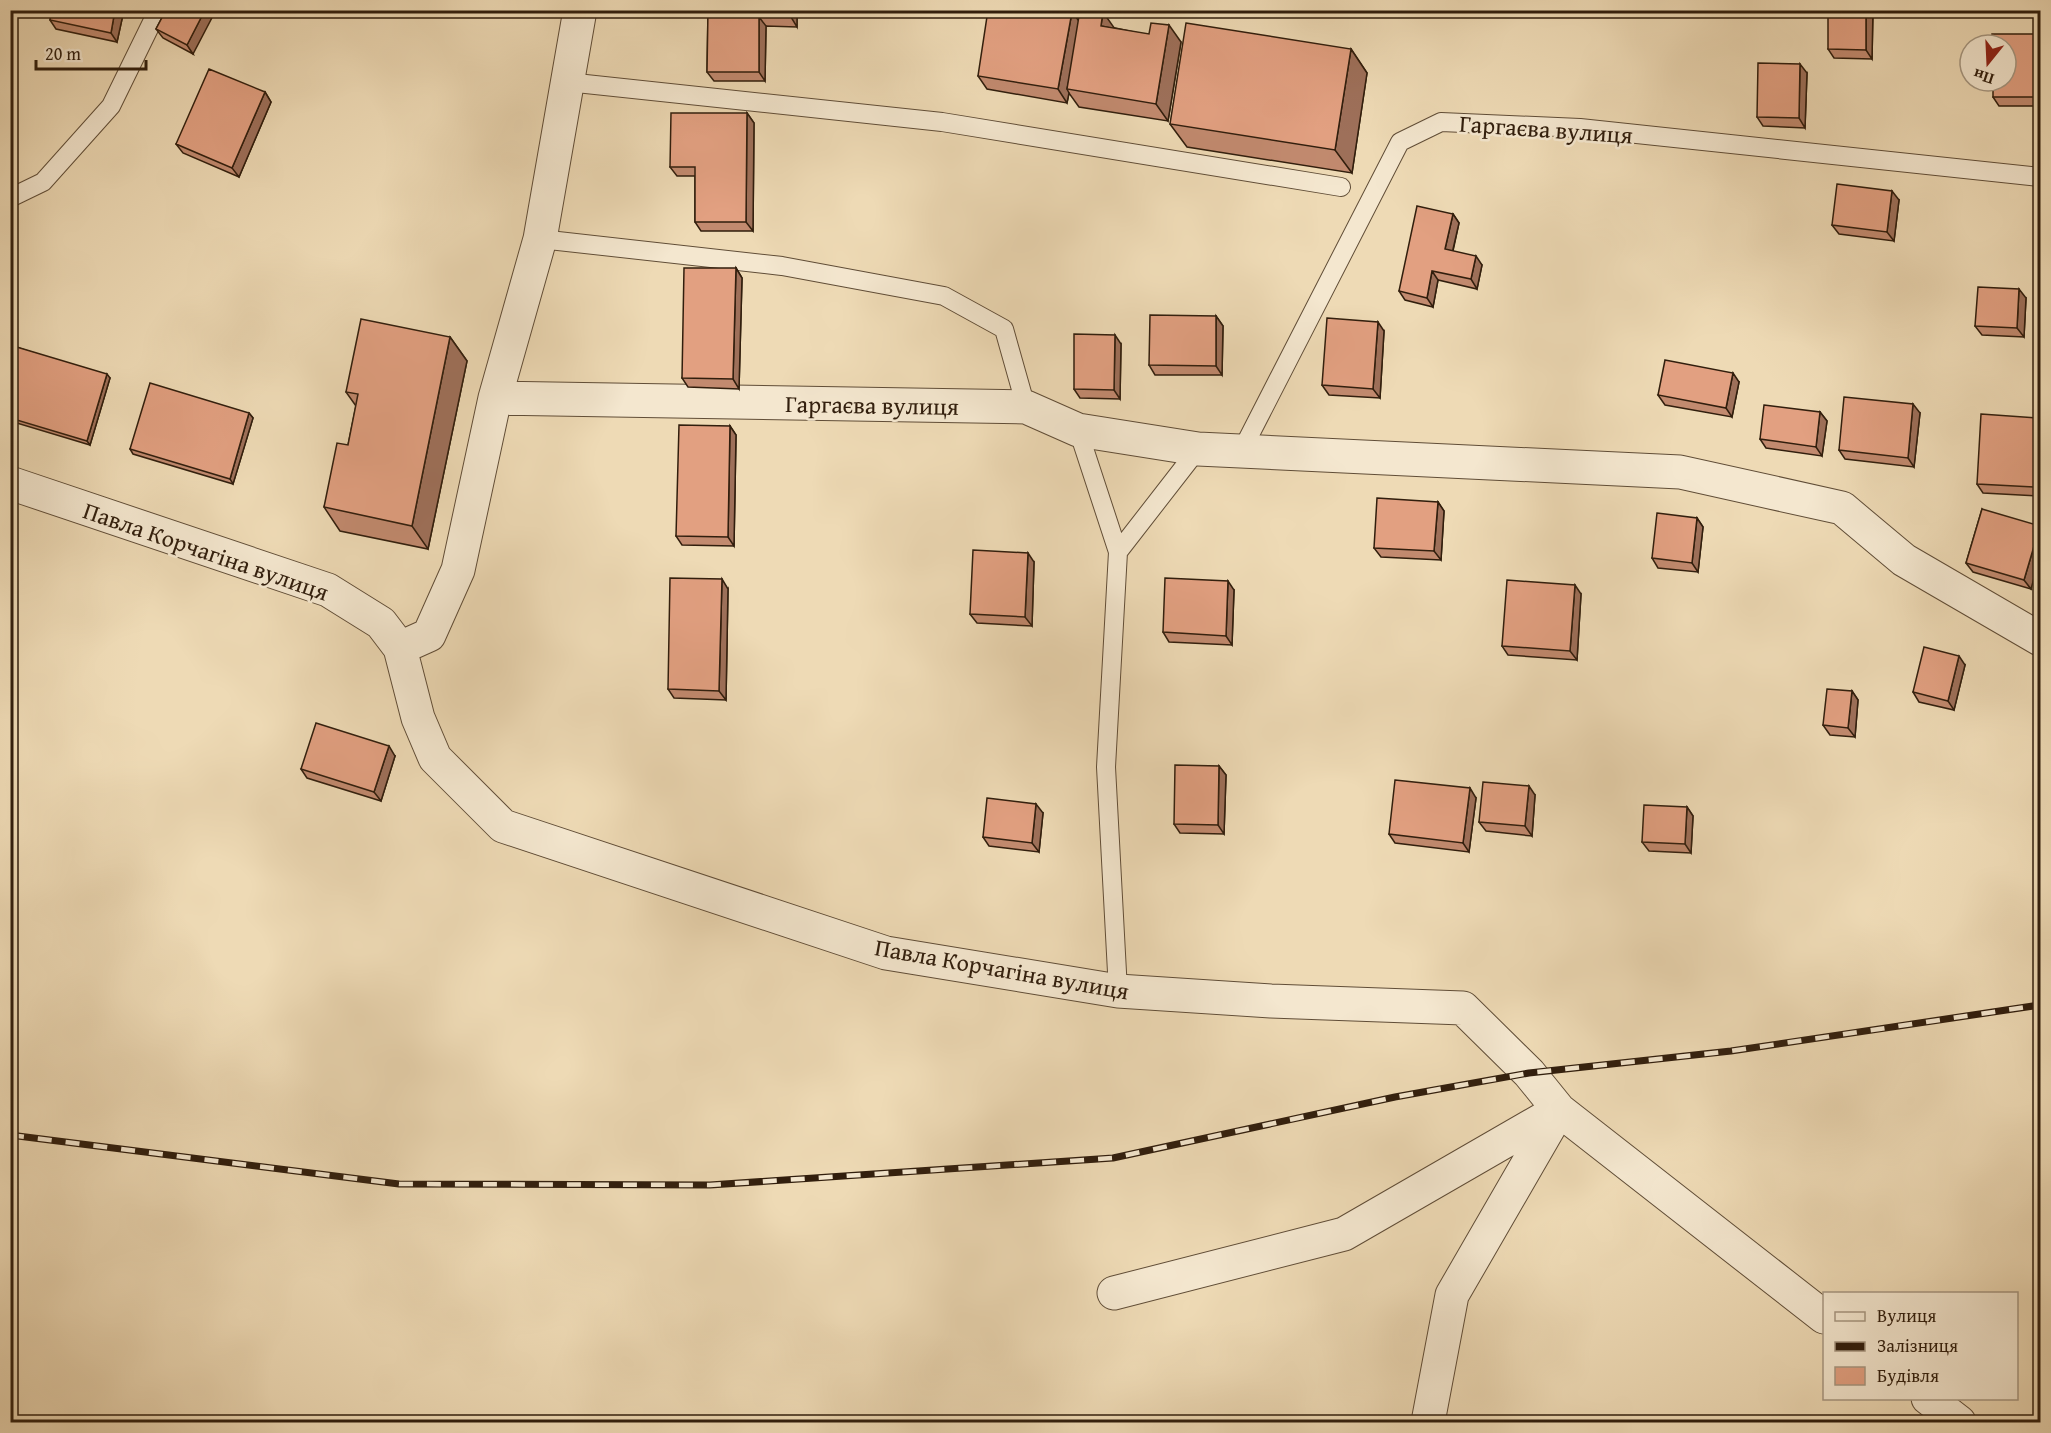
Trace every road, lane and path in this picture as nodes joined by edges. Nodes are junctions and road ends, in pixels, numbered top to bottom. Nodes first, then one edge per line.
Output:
1 (158, 10) edge
2 (580, 10) edge
3 (567, 82) junction
4 (2040, 177) edge
5 (1341, 187) dead end
6 (10, 198) edge
7 (540, 239) junction
8 (495, 398) junction
9 (1026, 407) junction
10 (1078, 430) junction
11 (1198, 449) junction
12 (1242, 450) junction
13 (10, 483) edge
14 (1118, 552) junction
15 (2040, 639) edge
16 (400, 648) junction
17 (1118, 991) junction
18 (1559, 1110) junction
19 (1114, 1293) dead end
20 (1823, 1316) edge
21 (1931, 1400) edge
22 (1428, 1422) edge
23 (1959, 1422) edge

1 - 6 lane
2 - 3 street
3 - 5 lane
3 - 7 street
4 - 12 lane, Гаргаєва вулиця
7 - 8 street
7 - 9 lane
8 - 9 street, Гаргаєва вулиця
8 - 16 street
9 - 10 street, Гаргаєва вулиця
10 - 11 street, Гаргаєва вулиця
10 - 14 lane
11 - 12 street, Гаргаєва вулиця
11 - 14 lane
12 - 15 street, Гаргаєва вулиця
13 - 16 street, Павла Корчагіна вулиця
14 - 17 lane
16 - 17 street, Павла Корчагіна вулиця
17 - 18 street, Павла Корчагіна вулиця
18 - 19 street
18 - 20 street, Павла Корчагіна вулиця
18 - 22 street
21 - 23 street

